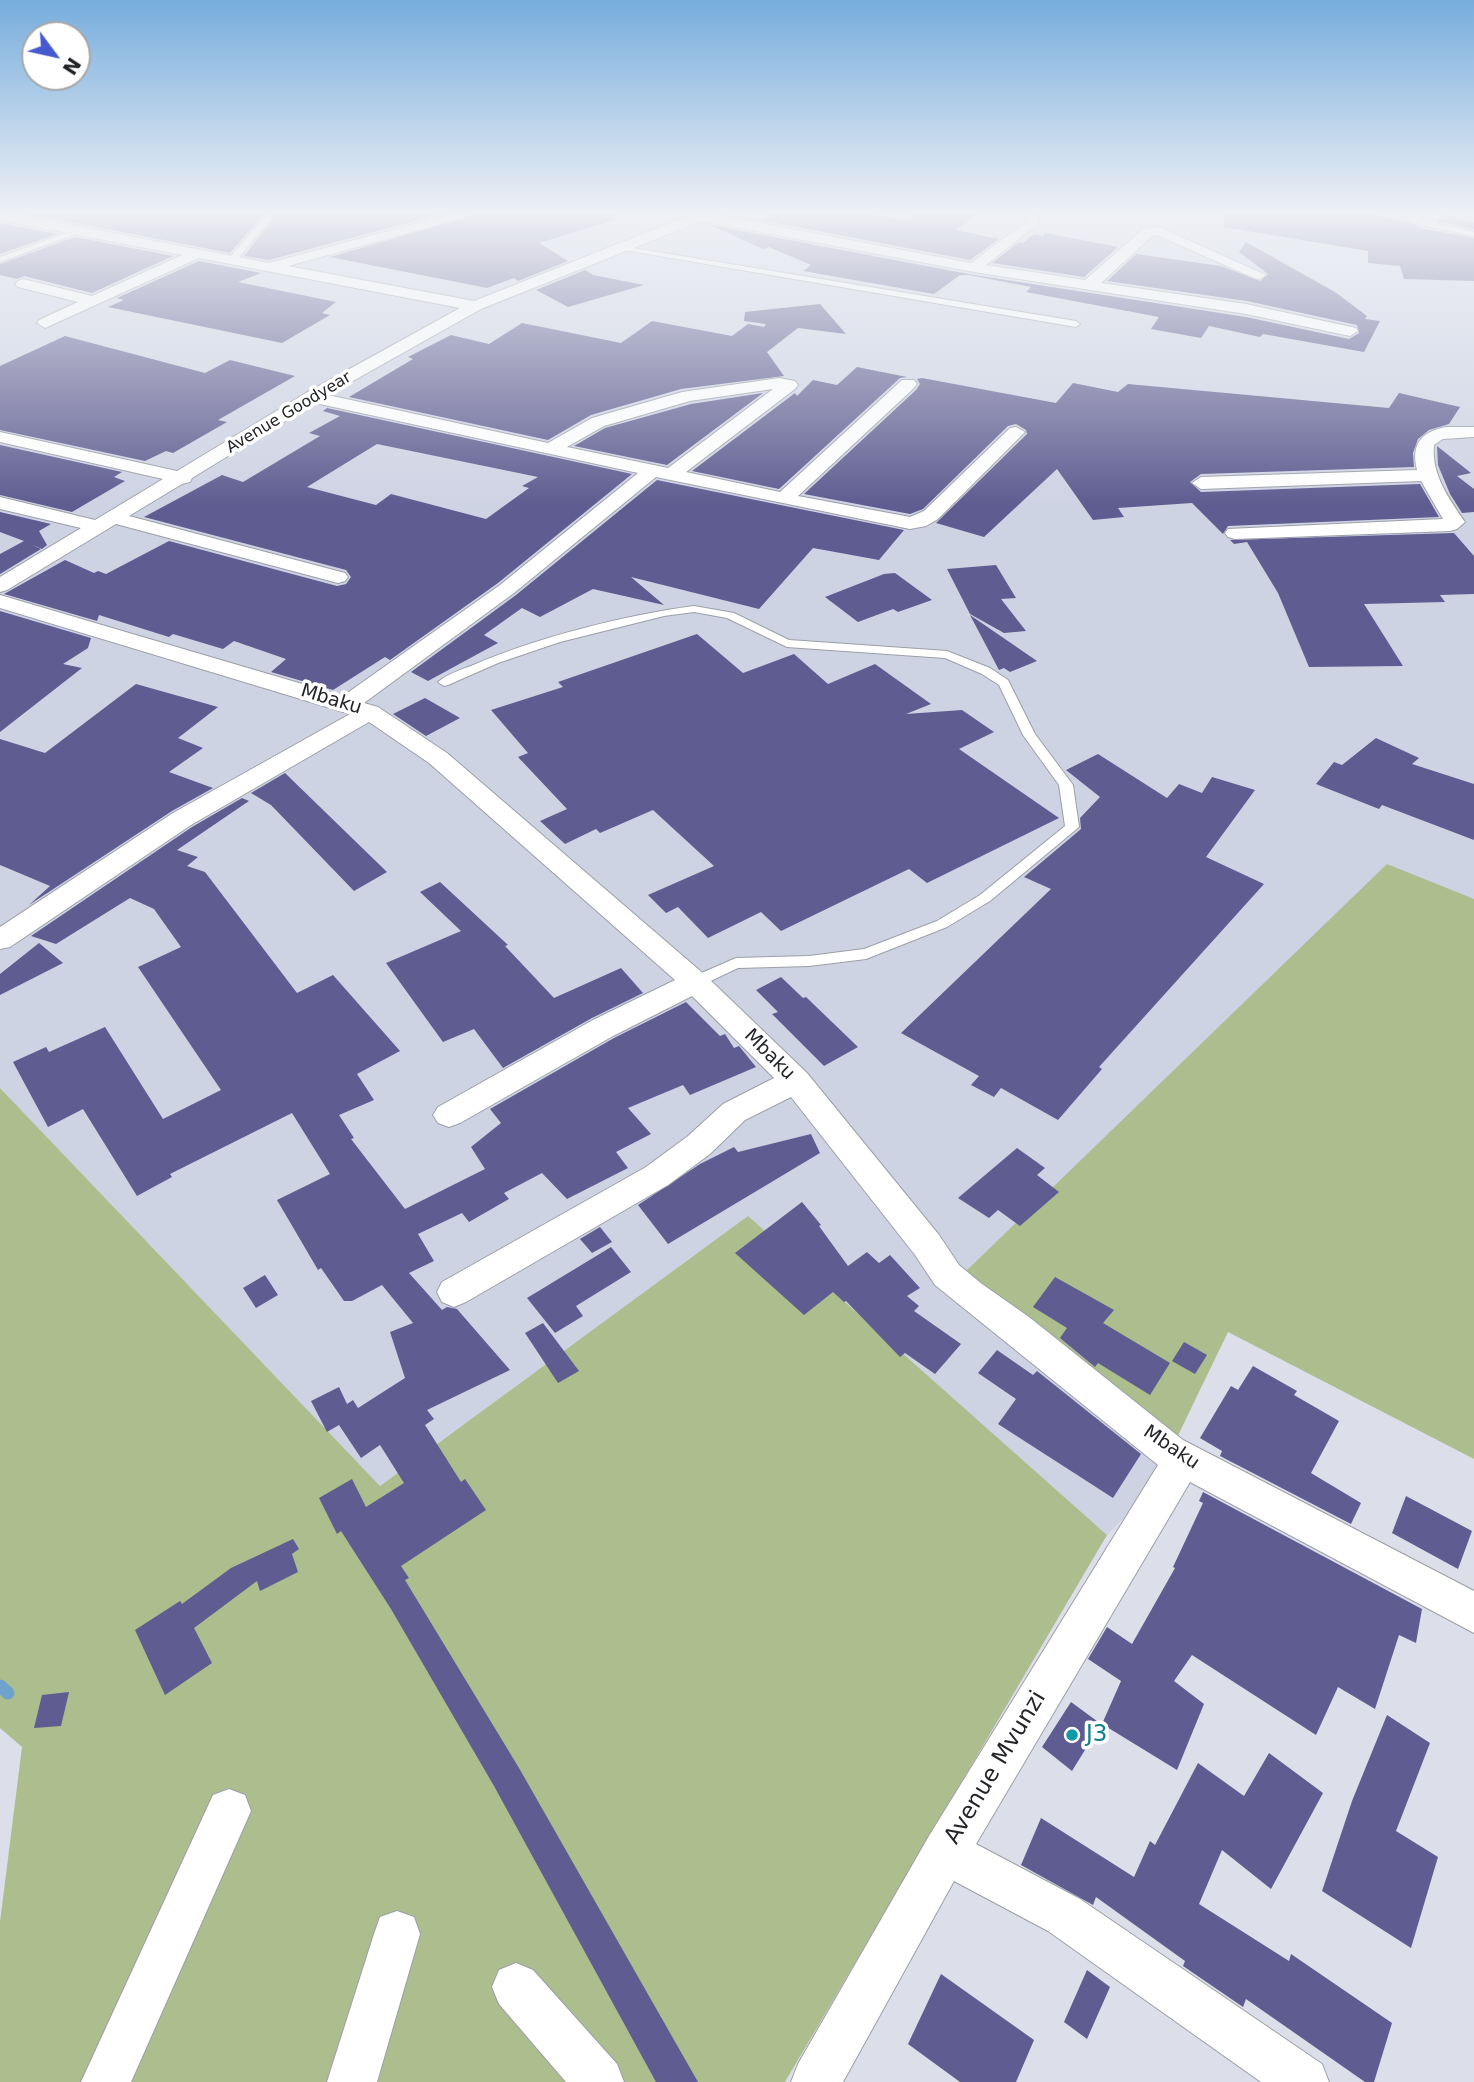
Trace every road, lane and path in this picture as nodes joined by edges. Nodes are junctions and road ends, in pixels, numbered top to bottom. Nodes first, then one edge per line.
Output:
1 (71, 311) edge
2 (466, 311) edge
3 (1000, 311) edge
4 (1256, 311) edge
5 (44, 323) dead end
6 (1076, 324) dead end
7 (1350, 331) dead end
8 (908, 384) dead end
9 (312, 397) junction
10 (1016, 432) dead end
11 (1474, 432) edge
12 (0, 438) edge
13 (550, 449) junction
14 (662, 472) junction
15 (1428, 475) junction
16 (183, 478) junction
17 (1201, 483) dead end
18 (784, 499) junction
19 (0, 503) edge
20 (107, 522) junction
21 (1235, 533) dead end
22 (338, 577) dead end
23 (0, 586) edge
24 (0, 601) edge
25 (444, 682) dead end
26 (358, 708) junction
27 (0, 940) edge
28 (695, 982) junction
29 (796, 1081) junction
30 (449, 1115) dead end
31 (454, 1292) dead end
32 (1183, 1459) junction
33 (1474, 1613) edge
34 (229, 1811) dead end
35 (945, 1852) junction
36 (397, 1934) dead end
37 (516, 1987) dead end
38 (362, 2076) edge
39 (106, 2082) edge
40 (598, 2082) edge
41 (816, 2082) edge
42 (1304, 2082) edge

1 - 5 street
2 - 9 street, Avenue Goodyear
3 - 6 lane
4 - 7 street
8 - 18 street
9 - 13 street
9 - 16 street, Avenue Goodyear
10 - 18 street
11 - 15 street
12 - 16 street
13 - 14 street
13 - 14 street
14 - 18 street
14 - 26 street
15 - 17 street
15 - 21 street
16 - 20 street, Avenue Goodyear
19 - 20 street
20 - 22 street
20 - 23 street, Avenue Goodyear
24 - 26 street, Mbaku
25 - 28 lane
26 - 27 street
26 - 28 street, Mbaku
28 - 29 street, Mbaku
28 - 30 street
29 - 31 street
29 - 32 street, Mbaku
32 - 33 street, Mbaku
32 - 35 street, Avenue Mvunzi
34 - 39 street
35 - 41 street, Avenue Mvunzi
35 - 42 street
36 - 38 street
37 - 40 street

